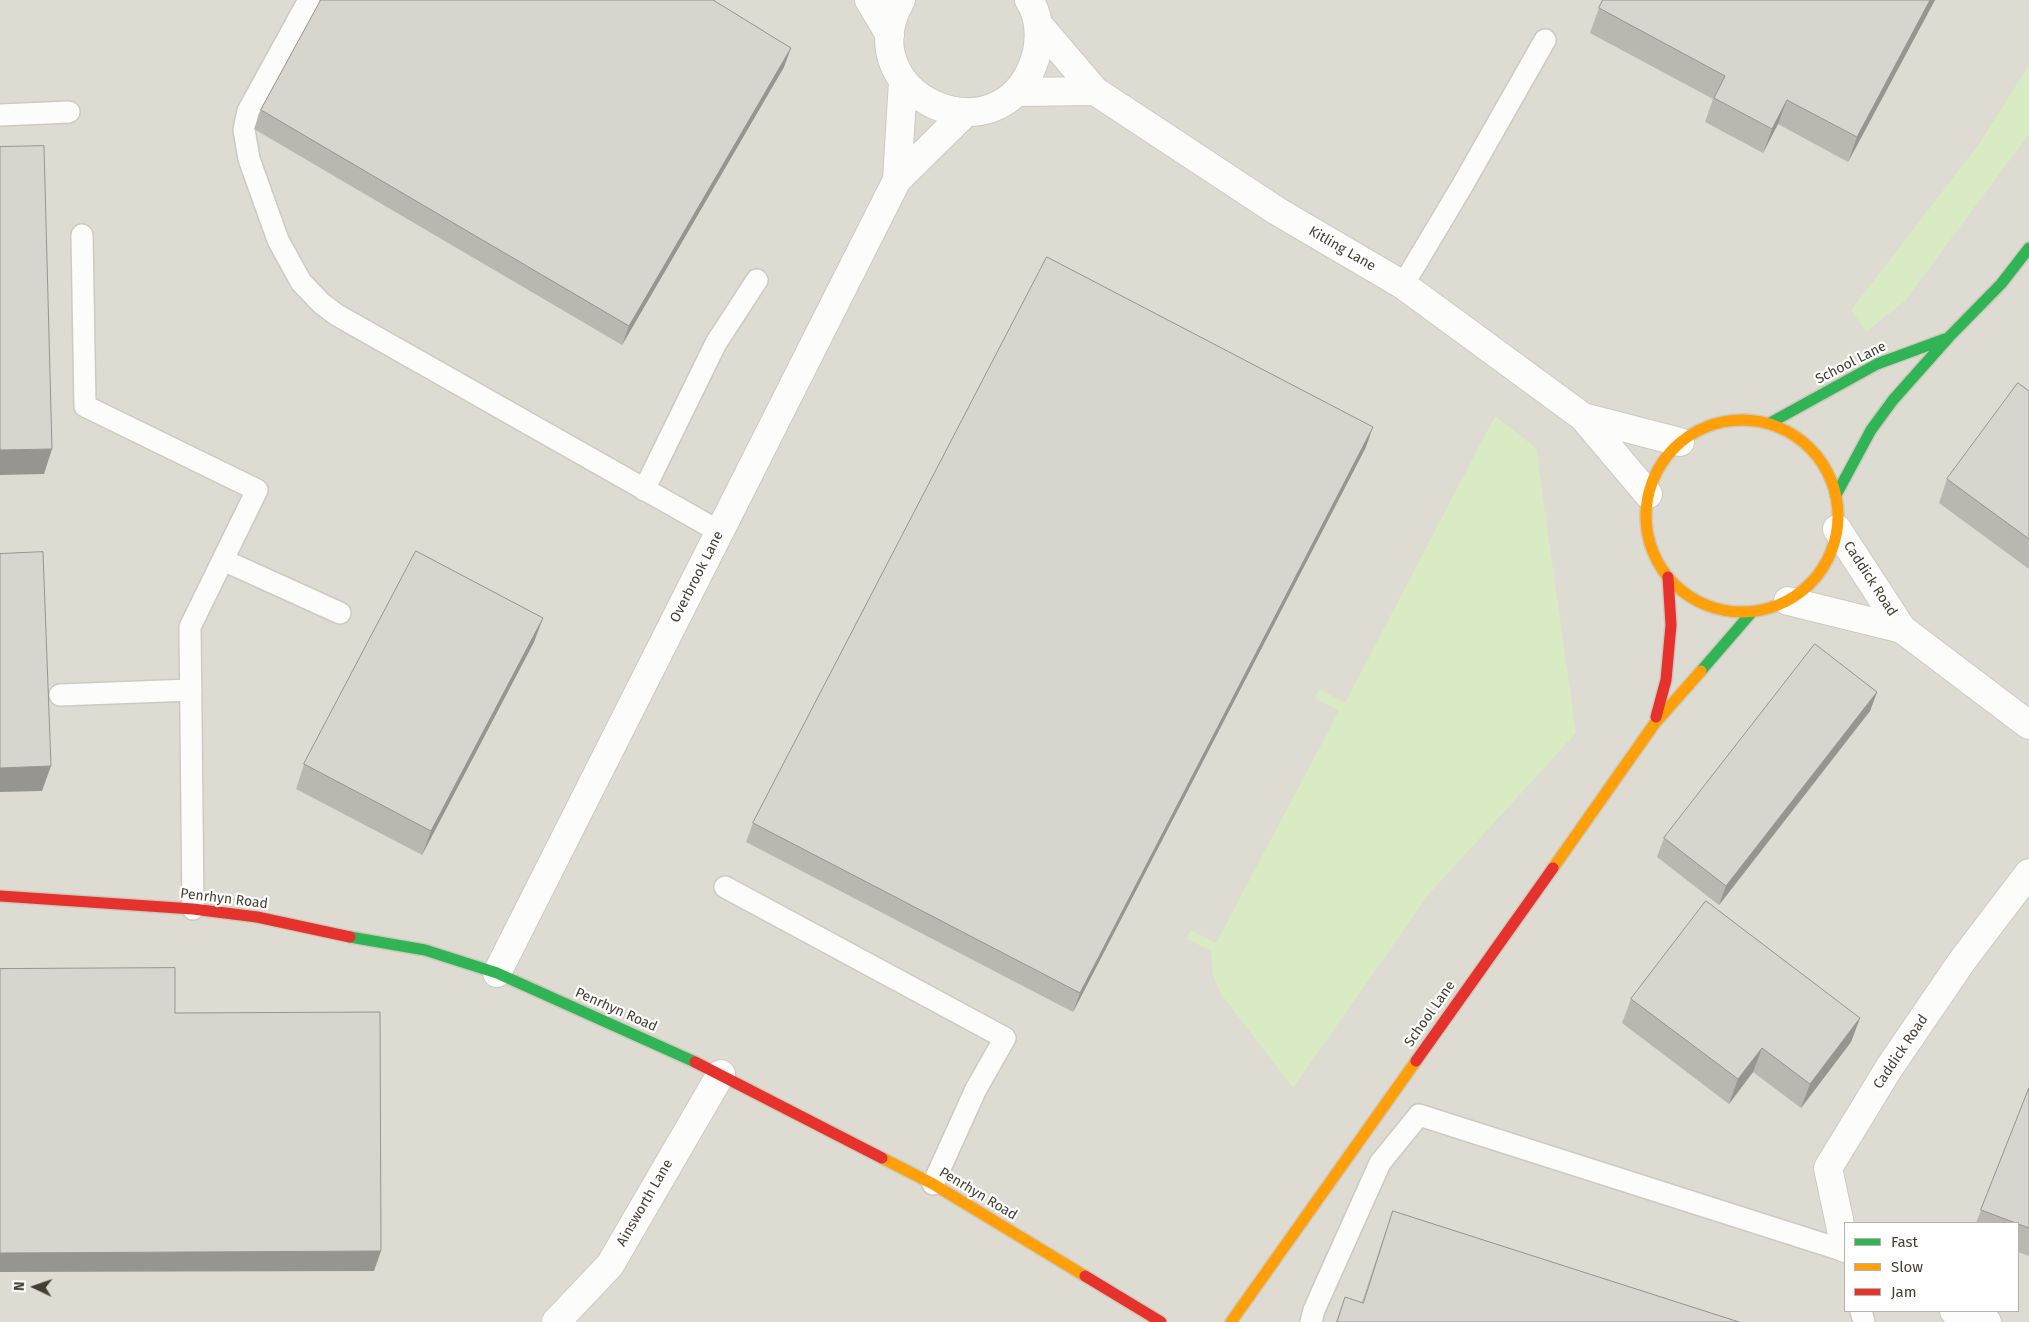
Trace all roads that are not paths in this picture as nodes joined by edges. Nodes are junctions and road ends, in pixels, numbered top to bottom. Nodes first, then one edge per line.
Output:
1 (309, 0) edge
2 (870, 0) edge
3 (901, 0) edge
4 (1033, 12) edge
5 (890, 35) junction
6 (1544, 40) dead end
7 (903, 81) junction
8 (1095, 91) junction
9 (1016, 92) junction
10 (69, 112) dead end
11 (966, 112) junction
12 (0, 115) edge
13 (898, 180) junction
14 (82, 235) dead end
15 (2029, 248) edge
16 (757, 280) dead end
17 (1403, 285) junction
18 (1949, 337) junction
19 (1583, 417) junction
20 (1770, 423) junction
21 (1680, 442) junction
22 (644, 490) junction
23 (1648, 494) junction
24 (1836, 495) junction
25 (1837, 529) junction
26 (720, 532) junction
27 (223, 560) junction
28 (1668, 577) junction
29 (1788, 601) junction
30 (1752, 612) junction
31 (340, 613) dead end
32 (1902, 630) junction
33 (191, 690) junction
34 (60, 695) dead end
35 (1655, 723) junction
36 (2029, 725) edge
37 (2029, 873) edge
38 (725, 887) dead end
39 (0, 896) edge
40 (193, 909) junction
41 (497, 973) junction
42 (721, 1074) junction
43 (933, 1184) junction
44 (1844, 1245) edge
45 (1844, 1250) edge
46 (1957, 1312) edge
47 (556, 1322) edge
48 (1161, 1322) edge
49 (1231, 1322) edge
50 (1311, 1322) edge
51 (1986, 1322) edge

1 - 22 lane
2 - 5 street
3 - 5 street
4 - 8 street, Kitling Lane
4 - 9 street
5 - 7 street
6 - 17 lane
7 - 11 street
7 - 13 street, Overbrook Lane
8 - 9 street
8 - 17 street, Kitling Lane
9 - 11 street
10 - 12 lane
11 - 13 street, Overbrook Lane
13 - 26 street, Overbrook Lane
14 - 27 lane
15 - 18 main road, School Lane
16 - 22 lane
17 - 19 street, Kitling Lane
18 - 20 main road, School Lane
18 - 24 main road, School Lane
19 - 21 street, Kitling Lane
19 - 23 street, Kitling Lane
20 - 21 main road
20 - 24 main road
21 - 23 main road
22 - 26 lane
23 - 28 main road
24 - 25 main road
25 - 29 main road
25 - 32 street, Caddick Road
26 - 41 street, Overbrook Lane
27 - 31 lane
27 - 33 lane
28 - 30 main road
28 - 35 main road, School Lane
29 - 30 main road
29 - 32 street, Caddick Road
30 - 35 main road, School Lane
32 - 36 street, Caddick Road
33 - 34 lane
33 - 40 lane
35 - 49 main road, School Lane
37 - 44 street, Caddick Road
38 - 43 lane
39 - 40 main road, Penrhyn Road
40 - 41 main road, Penrhyn Road
41 - 42 main road, Penrhyn Road
42 - 43 main road, Penrhyn Road
42 - 47 street, Ainsworth Lane
43 - 48 main road, Penrhyn Road
45 - 50 lane
46 - 51 street

